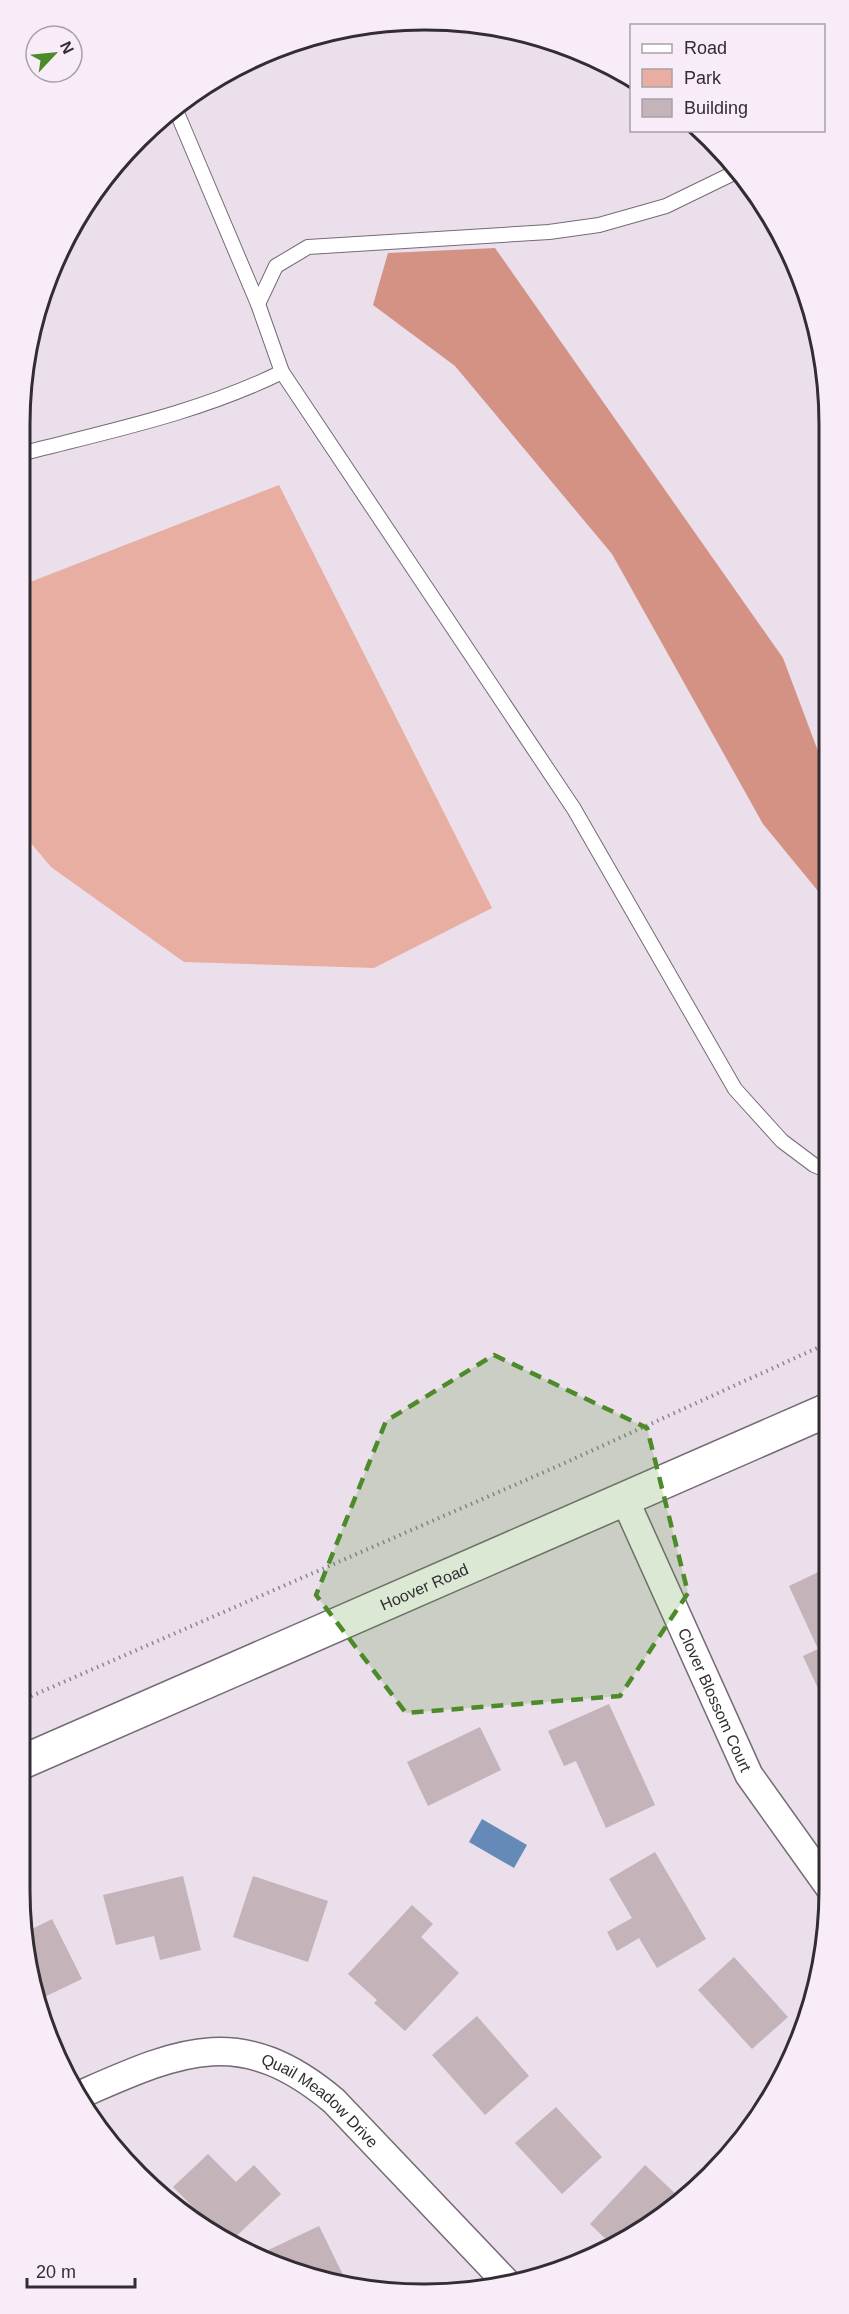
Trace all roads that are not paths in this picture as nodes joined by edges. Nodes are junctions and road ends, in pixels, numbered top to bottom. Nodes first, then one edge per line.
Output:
1 (179, 116) edge
2 (730, 175) edge
3 (258, 304) junction
4 (282, 372) junction
5 (30, 451) edge
6 (819, 1167) edge
7 (819, 1414) edge
8 (625, 1500) junction
9 (30, 1759) edge
10 (819, 1872) edge
11 (86, 2092) edge
12 (500, 2276) edge

1 - 3 lane
2 - 3 lane
3 - 4 lane
4 - 5 lane
4 - 6 lane
7 - 8 main road, Hoover Road
8 - 9 main road, Hoover Road
8 - 10 street, Clover Blossom Court
11 - 12 street, Quail Meadow Drive

